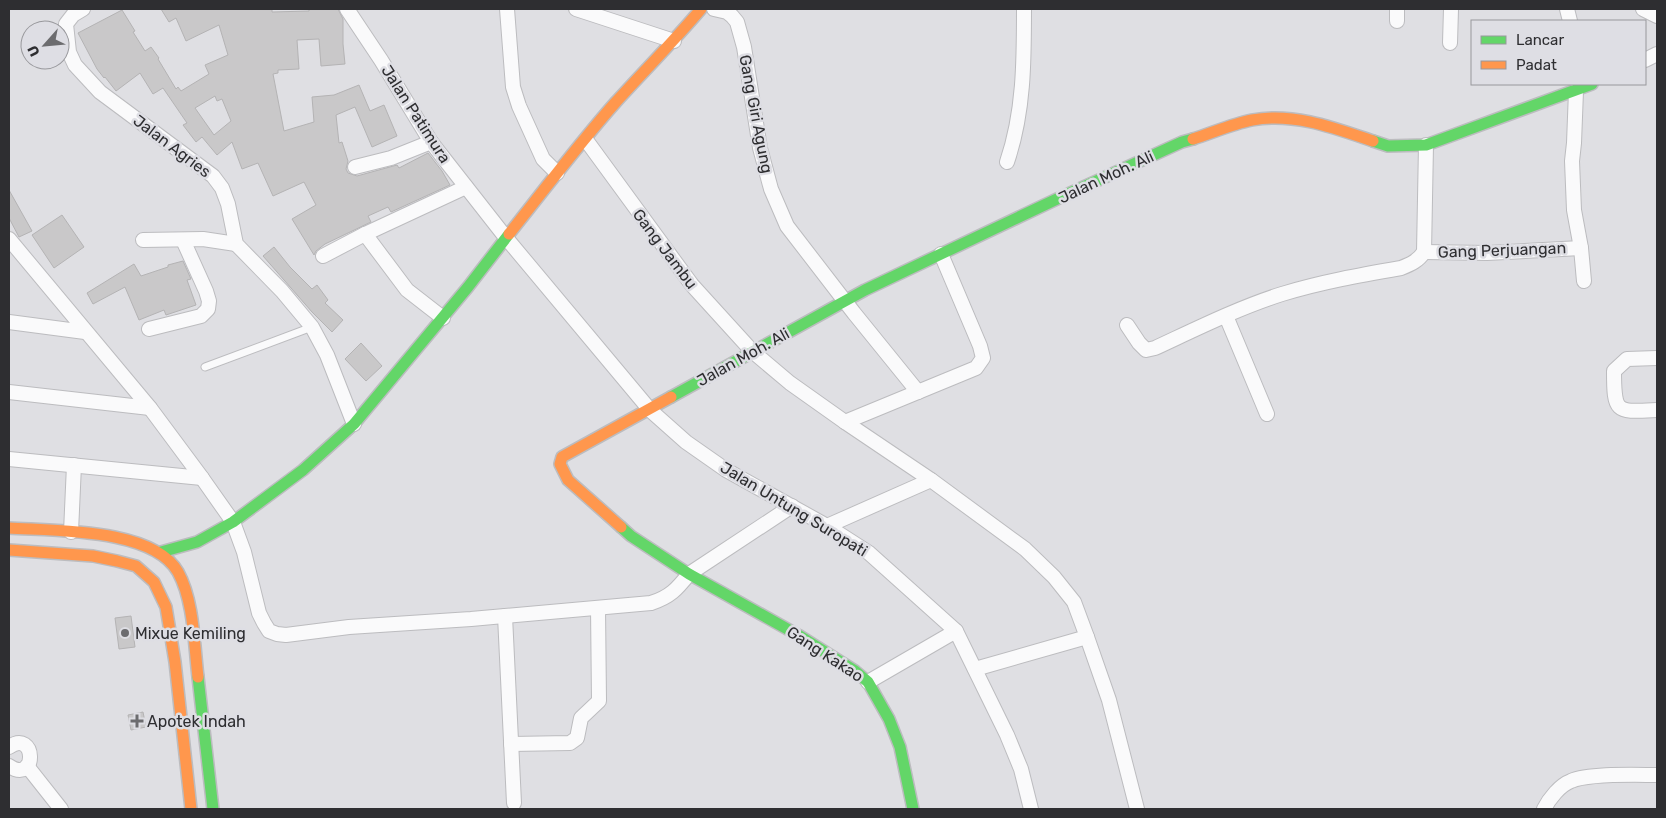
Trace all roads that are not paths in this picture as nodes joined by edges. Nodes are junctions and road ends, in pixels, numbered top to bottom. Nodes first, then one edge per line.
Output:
1 (83, 9) edge
2 (347, 9) edge
3 (507, 9) edge
4 (576, 9) edge
5 (701, 9) edge
6 (714, 9) edge
7 (1024, 9) edge
8 (1451, 9) edge
9 (1643, 9) edge
10 (1657, 16) edge
11 (674, 41) junction
12 (1450, 43) dead end
13 (1585, 86) edge
14 (586, 140) junction
15 (430, 142) junction
16 (1426, 145) junction
17 (1007, 162) dead end
18 (355, 167) dead end
19 (557, 173) junction
20 (466, 187) junction
21 (365, 234) junction
22 (9, 239) edge
23 (507, 239) junction
24 (143, 240) dead end
25 (183, 240) junction
26 (236, 244) junction
27 (1580, 248) junction
28 (1424, 252) junction
29 (941, 254) junction
30 (323, 256) dead end
31 (1584, 281) dead end
32 (846, 301) junction
33 (1226, 316) junction
34 (443, 318) junction
35 (9, 322) edge
36 (1127, 325) dead end
37 (312, 327) junction
38 (149, 328) dead end
39 (85, 332) junction
40 (752, 351) junction
41 (1657, 358) edge
42 (205, 367) dead end
43 (9, 392) edge
44 (918, 392) junction
45 (150, 408) junction
46 (650, 410) junction
47 (1657, 410) edge
48 (1267, 414) dead end
49 (845, 422) junction
50 (354, 424) junction
51 (9, 458) edge
52 (74, 465) junction
53 (202, 478) junction
54 (931, 480) junction
55 (792, 506) junction
56 (232, 522) junction
57 (827, 526) junction
58 (9, 528) edge
59 (71, 532) junction
60 (197, 542) junction
61 (9, 550) edge
62 (161, 552) junction
63 (183, 565) junction
64 (689, 574) junction
65 (598, 608) junction
66 (505, 616) junction
67 (956, 631) junction
68 (1087, 637) junction
69 (975, 669) junction
70 (868, 682) junction
71 (511, 744) junction
72 (9, 746) edge
73 (9, 766) edge
74 (27, 766) junction
75 (1657, 775) edge
76 (210, 788) junction
77 (189, 791) junction
78 (514, 802) dead end
79 (61, 809) edge
80 (191, 809) edge
81 (213, 809) edge
82 (913, 809) edge
83 (1031, 809) edge
84 (1137, 809) edge
85 (1544, 809) edge

1 - 26 street, Jalan Agries
2 - 15 street, Jalan Patimura
3 - 19 street
4 - 11 street
5 - 11 street
6 - 32 street, Gang Giri Agung
7 - 17 street
8 - 12 street
9 - 10 street
11 - 14 street
13 - 16 street, Jalan Moh. Ali
13 - 27 street
14 - 19 street
14 - 40 street, Gang Jambu
15 - 18 street
15 - 20 street, Jalan Patimura
16 - 28 street
16 - 29 street, Jalan Moh. Ali
19 - 23 street
20 - 21 street
20 - 23 street, Jalan Patimura
21 - 30 street
21 - 34 street
22 - 39 street
23 - 34 street
23 - 46 street, Jalan Untung Suropati
24 - 25 street
25 - 26 street
25 - 38 street
26 - 37 street
27 - 28 street, Gang Perjuangan
27 - 31 street
28 - 33 street
29 - 32 street, Jalan Moh. Ali
29 - 44 street
32 - 40 street, Jalan Moh. Ali
32 - 44 street, Gang Giri Agung
33 - 36 street
33 - 48 street
34 - 50 street
35 - 39 street
37 - 42 lane
37 - 50 street
39 - 45 street
40 - 46 street, Jalan Moh. Ali
40 - 49 street, Gang Jambu
41 - 47 street
43 - 45 street
44 - 49 street
45 - 53 street
46 - 55 street, Jalan Untung Suropati
46 - 64 street, Jalan Moh. Ali
49 - 54 street, Gang Jambu
50 - 56 street
51 - 52 street
52 - 53 street
52 - 59 street
53 - 56 street
54 - 57 street
54 - 68 street, Gang Jambu
55 - 57 street, Jalan Untung Suropati
55 - 64 street
56 - 60 street
56 - 66 street
57 - 67 street, Jalan Untung Suropati
58 - 59 street
59 - 62 street
60 - 62 street
60 - 63 street
61 - 77 street
62 - 63 street
63 - 76 street
64 - 65 street
64 - 70 street, Gang Kakao
65 - 66 street
65 - 71 street
66 - 71 street
67 - 69 street, Jalan Untung Suropati
67 - 70 street
68 - 69 street
68 - 84 street, Gang Jambu
69 - 83 street, Jalan Untung Suropati
70 - 82 street, Gang Kakao
71 - 78 street
72 - 74 street
73 - 74 street
74 - 79 street
75 - 85 street
76 - 77 street
76 - 81 street
77 - 80 street

